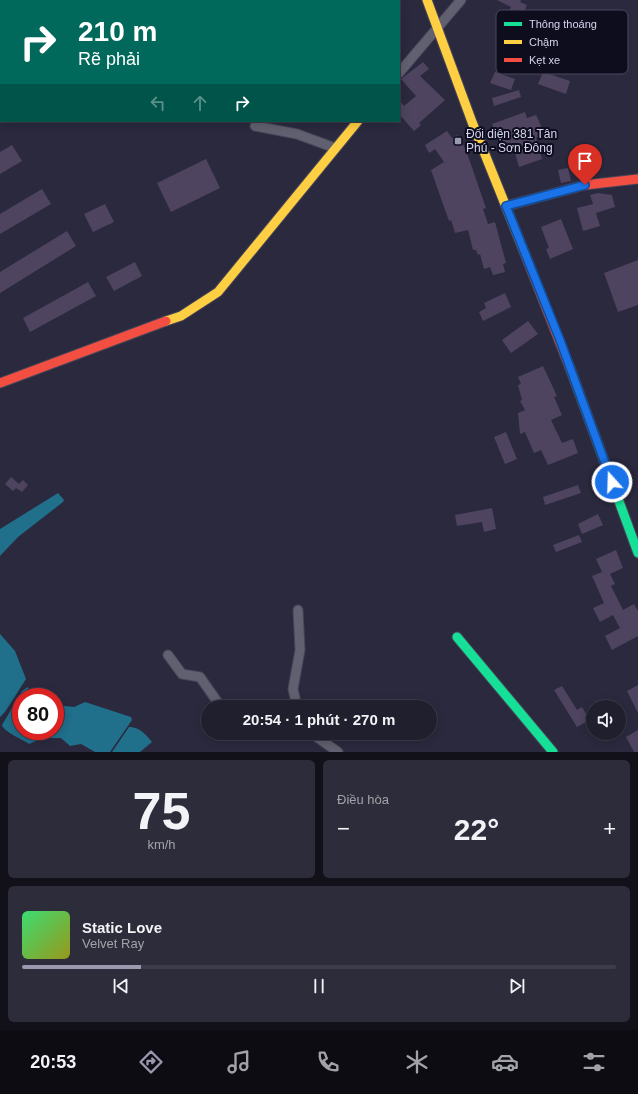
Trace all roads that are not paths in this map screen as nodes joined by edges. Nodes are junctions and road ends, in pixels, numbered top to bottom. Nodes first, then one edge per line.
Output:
1 (427, 0) edge
2 (461, 0) edge
3 (437, 29) junction
4 (400, 72) edge
5 (357, 122) edge
6 (255, 126) dead end
7 (335, 148) junction
8 (638, 178) edge
9 (506, 206) junction
10 (0, 382) edge
11 (638, 553) edge
12 (298, 610) dead end
13 (457, 637) dead end
14 (168, 655) dead end
15 (216, 700) edge
16 (296, 700) edge
17 (321, 740) edge
18 (338, 752) edge
19 (553, 752) edge

1 - 3 main road
2 - 3 street
3 - 4 street
3 - 9 main road
5 - 7 main road
6 - 7 street
7 - 10 main road
8 - 9 main road
9 - 11 main road
12 - 16 street
13 - 19 main road
14 - 15 street
17 - 18 street

